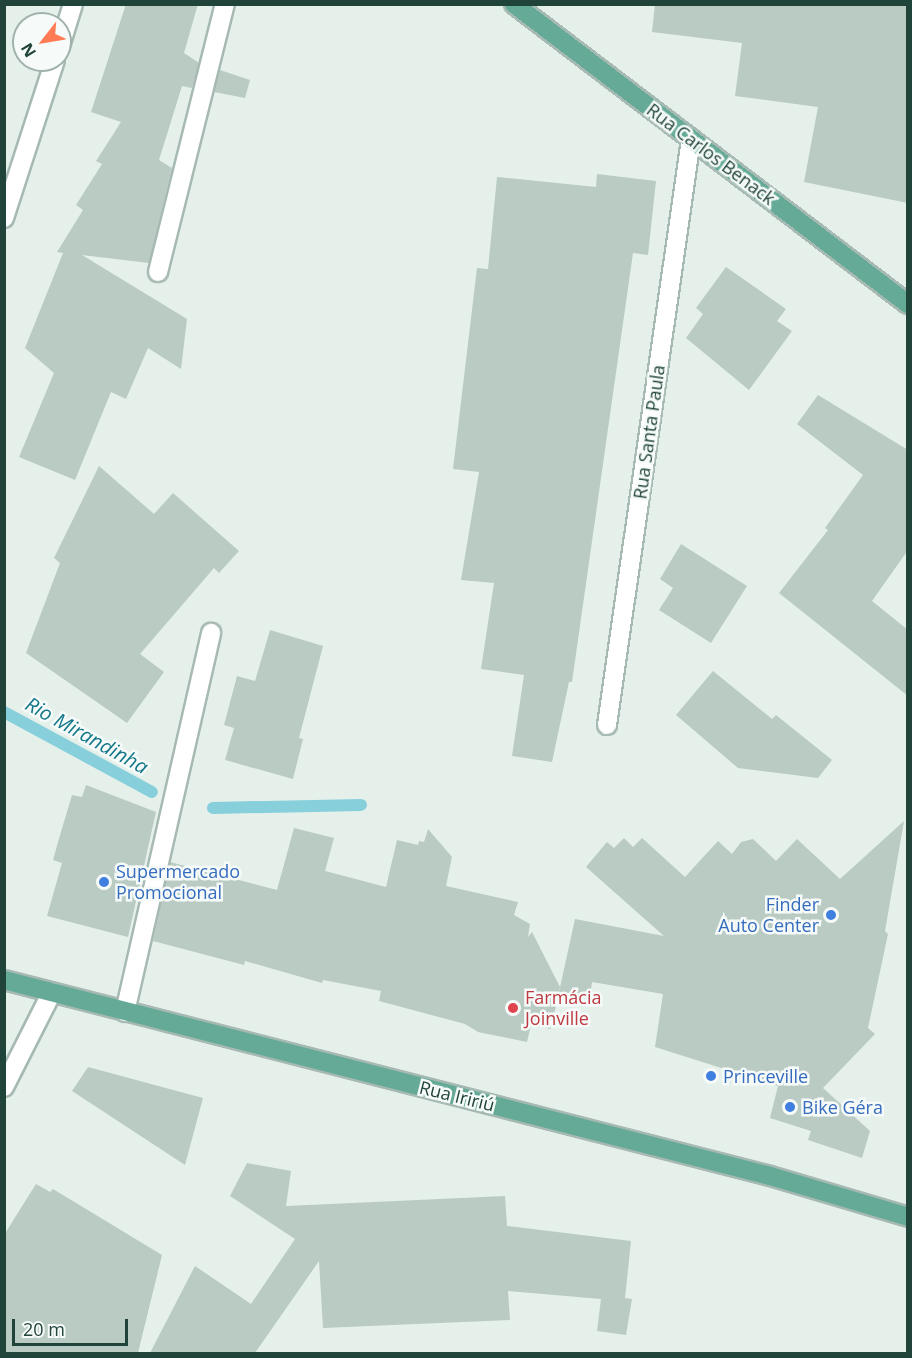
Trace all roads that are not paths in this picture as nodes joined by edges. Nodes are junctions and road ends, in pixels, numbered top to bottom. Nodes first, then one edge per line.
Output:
1 (225, 4) edge
2 (514, 4) edge
3 (51, 72) edge
4 (691, 139) junction
5 (4, 218) edge
6 (158, 272) dead end
7 (908, 304) edge
8 (211, 633) dead end
9 (607, 725) dead end
10 (4, 980) edge
11 (52, 992) junction
12 (124, 1012) junction
13 (4, 1086) edge
14 (907, 1213) edge

1 - 6 street
2 - 4 main road, Rua Carlos Benack
3 - 5 street
4 - 7 main road, Rua Carlos Benack
4 - 9 street, Rua Santa Paula
8 - 12 street
10 - 11 main road, Rua Iririú
11 - 12 main road, Rua Iririú
11 - 13 street
12 - 14 main road, Rua Iririú

